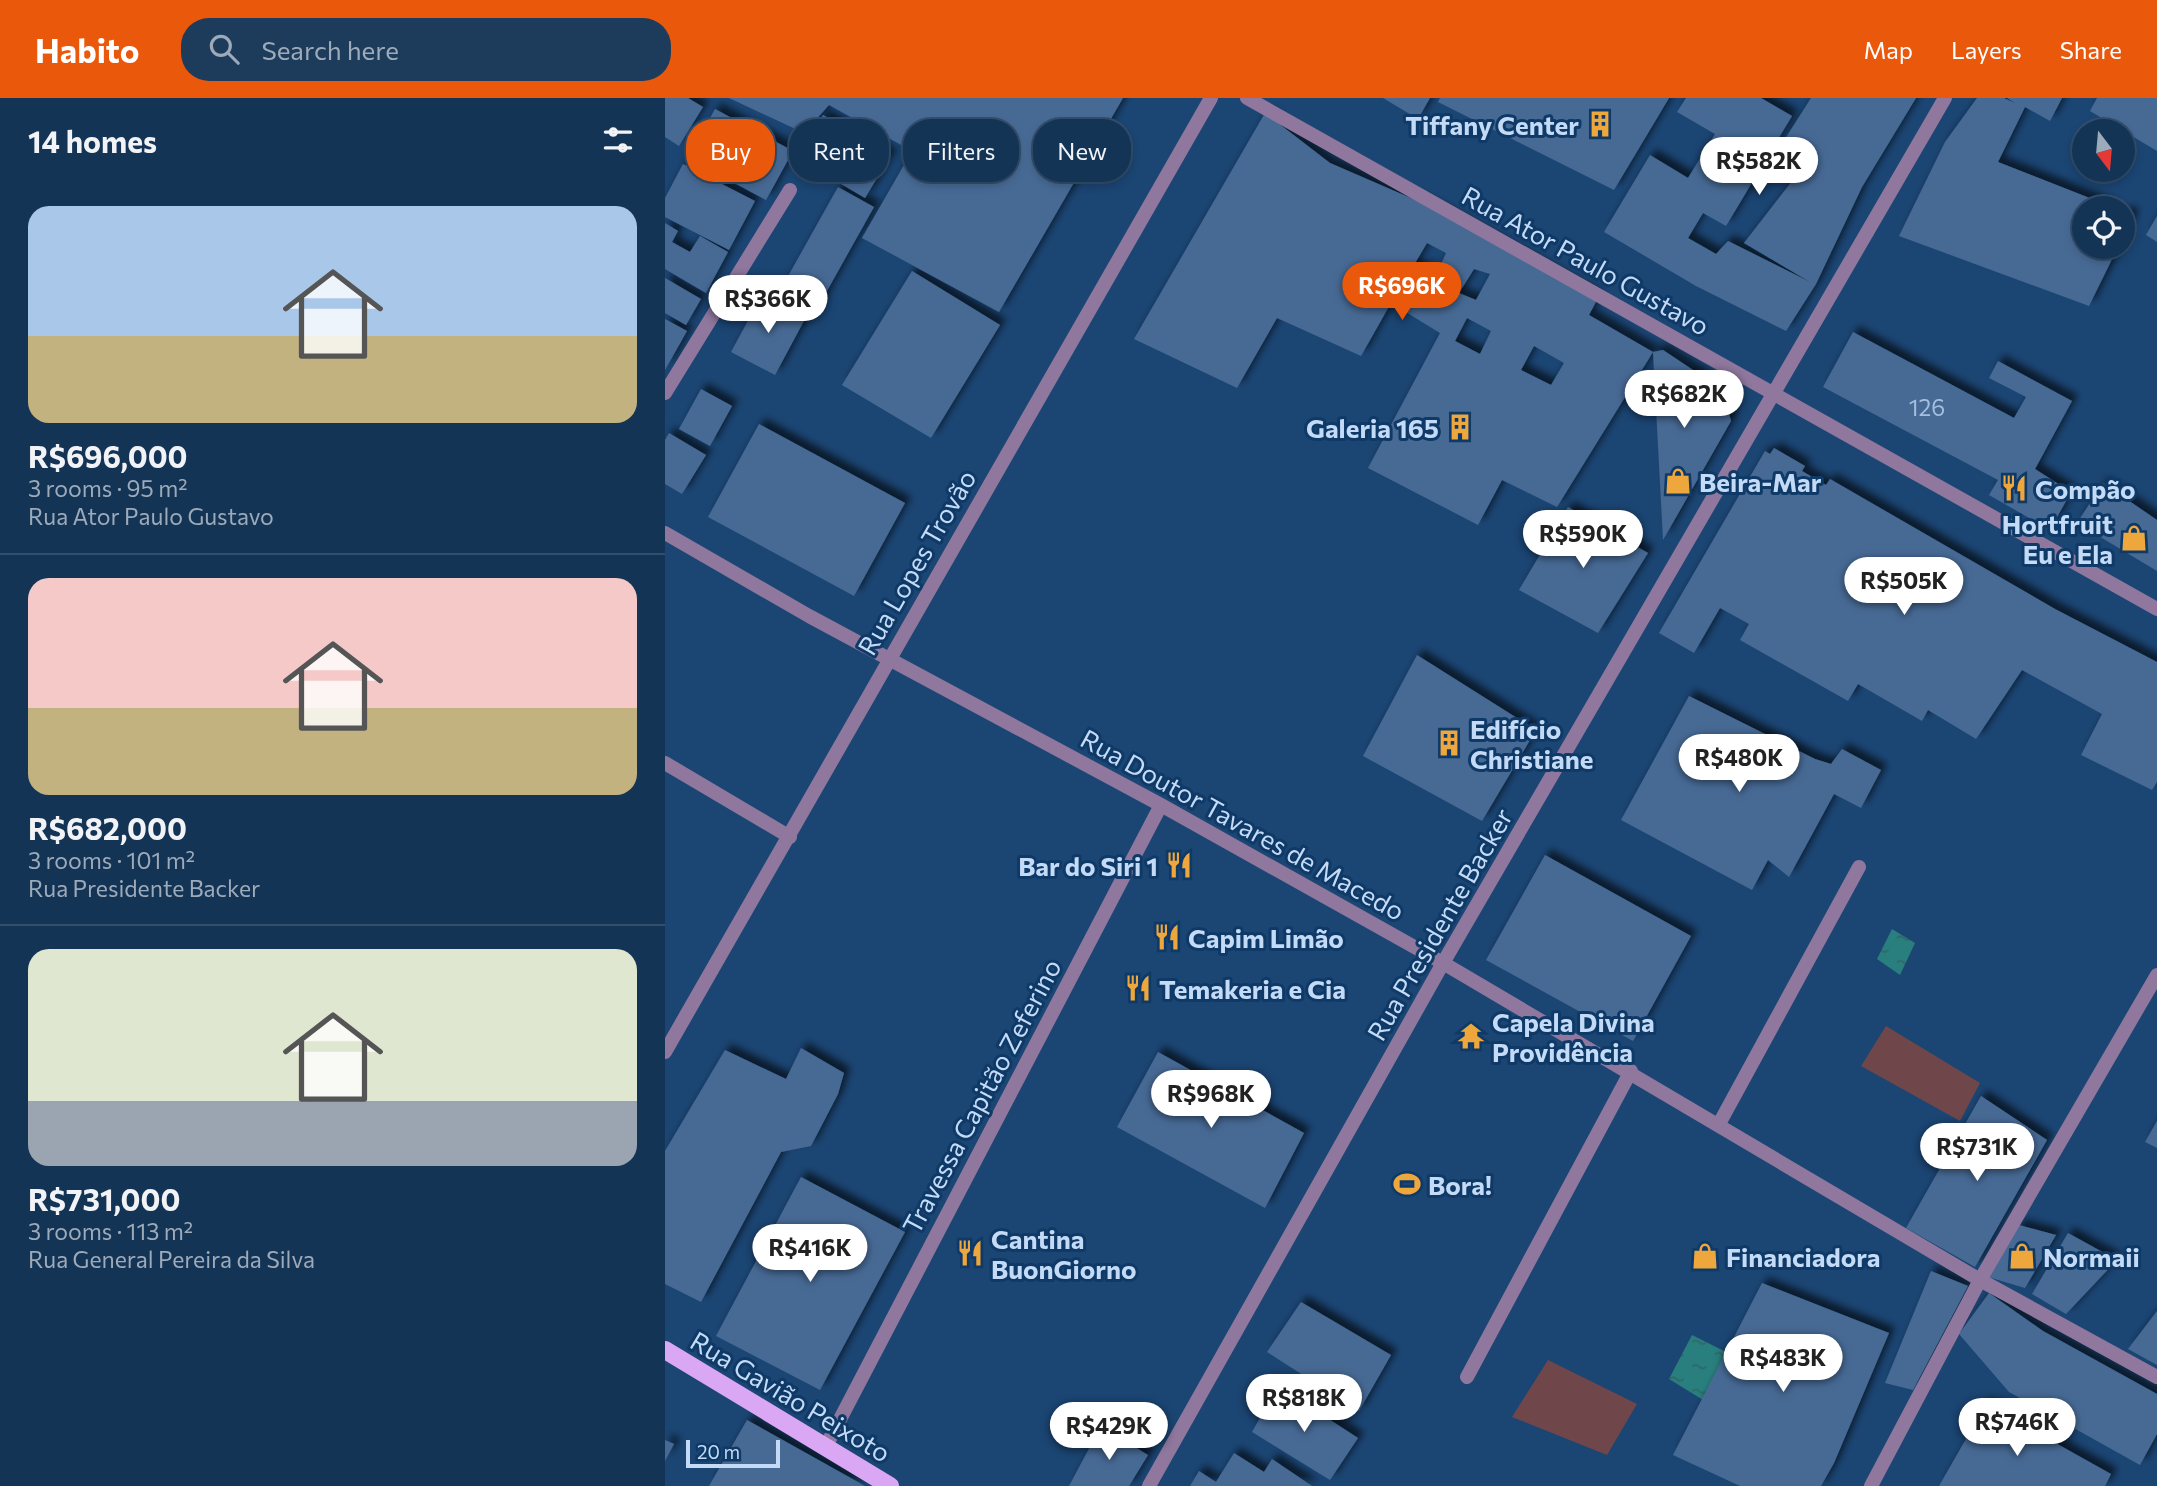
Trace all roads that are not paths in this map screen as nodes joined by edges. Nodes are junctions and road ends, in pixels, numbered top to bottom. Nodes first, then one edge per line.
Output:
1 (1210, 98) edge
2 (1247, 98) edge
3 (1945, 98) edge
4 (790, 190) dead end
5 (665, 393) edge
6 (1775, 394) junction
7 (665, 533) edge
8 (2157, 610) edge
9 (888, 659) junction
10 (665, 763) edge
11 (1161, 805) junction
12 (790, 838) junction
13 (1859, 867) dead end
14 (1443, 963) junction
15 (2157, 975) edge
16 (665, 1052) edge
17 (1631, 1071) junction
18 (1720, 1124) junction
19 (1980, 1280) junction
20 (665, 1350) edge
21 (1467, 1377) dead end
22 (2157, 1377) edge
23 (825, 1448) junction
24 (890, 1486) edge
25 (1149, 1486) edge
26 (1871, 1486) edge

1 - 9 street, Rua Lopes Trovão
2 - 6 street, Rua Ator Paulo Gustavo
3 - 6 street, Rua Presidente Backer
4 - 5 street
6 - 8 street, Rua Ator Paulo Gustavo
6 - 14 street, Rua Presidente Backer
7 - 9 street, Rua Doutor Tavares de Macedo
9 - 11 street, Rua Doutor Tavares de Macedo
9 - 12 street, Rua Lopes Trovão
10 - 12 street
11 - 14 street, Rua Doutor Tavares de Macedo
11 - 23 street, Travessa Capitão Zeferino
12 - 16 street, Rua Lopes Trovão
13 - 18 street
14 - 17 street, Rua Doutor Tavares de Macedo
14 - 25 street, Rua Presidente Backer
15 - 19 street
17 - 18 street, Rua Doutor Tavares de Macedo
17 - 21 street
18 - 19 street, Rua Doutor Tavares de Macedo
19 - 22 street, Rua Doutor Tavares de Macedo
19 - 26 street
20 - 23 main road, Rua Gavião Peixoto
23 - 24 main road, Rua Gavião Peixoto

